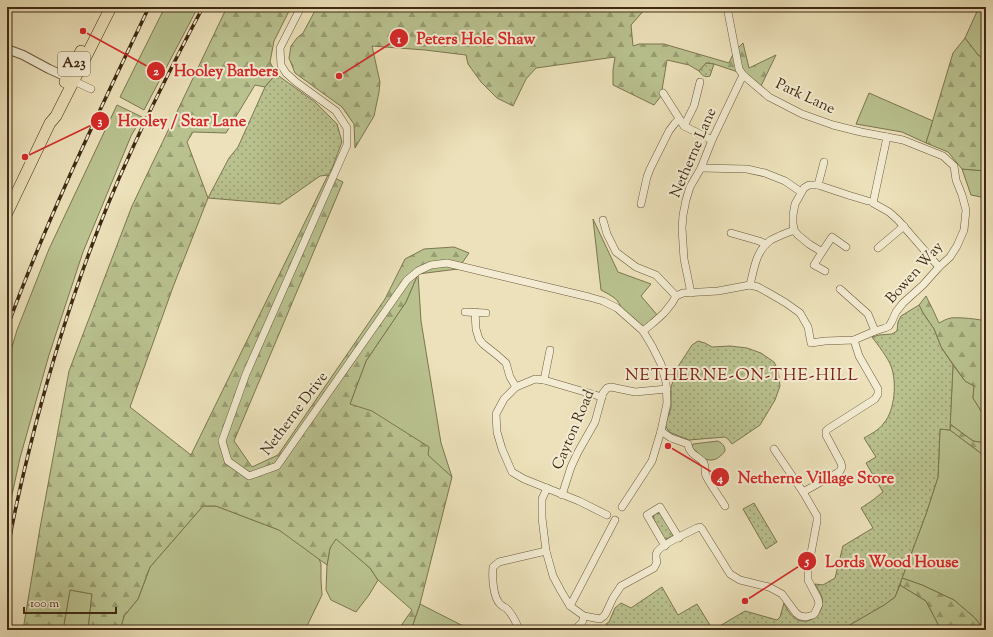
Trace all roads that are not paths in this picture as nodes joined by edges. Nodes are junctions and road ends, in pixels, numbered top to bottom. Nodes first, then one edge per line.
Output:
1 (301, 7) edge
2 (727, 7) edge
3 (110, 9) edge
4 (7, 49) edge
5 (743, 75) junction
6 (70, 79) junction
7 (700, 82) dead end
8 (91, 89) dead end
9 (663, 93) dead end
10 (679, 119) junction
11 (684, 126) junction
12 (887, 136) junction
13 (712, 140) junction
14 (824, 162) dead end
15 (701, 168) junction
16 (818, 185) junction
17 (801, 192) junction
18 (868, 201) dead end
19 (641, 204) dead end
20 (7, 213) edge
21 (603, 220) dead end
22 (904, 226) junction
23 (794, 230) junction
24 (731, 233) dead end
25 (766, 244) junction
26 (846, 247) dead end
27 (878, 248) dead end
28 (822, 252) junction
29 (939, 267) junction
30 (825, 271) dead end
31 (750, 285) junction
32 (840, 289) dead end
33 (691, 293) junction
34 (676, 296) junction
35 (465, 312) dead end
36 (476, 312) junction
37 (486, 313) dead end
38 (643, 331) junction
39 (875, 331) junction
40 (854, 340) junction
41 (550, 350) dead end
42 (544, 380) junction
43 (516, 387) junction
44 (667, 389) junction
45 (602, 398) junction
46 (661, 431) junction
47 (774, 449) dead end
48 (546, 488) junction
49 (803, 492) junction
50 (562, 495) junction
51 (725, 506) dead end
52 (622, 507) dead end
53 (607, 515) dead end
54 (615, 520) dead end
55 (678, 538) junction
56 (665, 546) junction
57 (546, 551) junction
58 (570, 606) junction
59 (584, 616) junction
60 (518, 627) dead end
61 (574, 630) edge

1 - 38 street, Netherne Drive
2 - 5 street
3 - 6 highway, A23
4 - 6 street
5 - 12 street, Park Lane
5 - 13 street, Netherne Lane
6 - 8 street
6 - 20 highway, A23
7 - 11 street
9 - 10 street
10 - 11 street
10 - 19 street
11 - 13 street
12 - 22 street
12 - 29 street, Bowen Way
13 - 15 street, Netherne Lane
14 - 16 street
15 - 17 street
15 - 33 street, Netherne Lane
16 - 17 street
16 - 18 street
17 - 23 street
21 - 34 street
22 - 27 street
22 - 29 street
23 - 25 street
23 - 28 street
24 - 25 street
25 - 31 street
26 - 28 street
28 - 30 street
29 - 39 street, Bowen Way
31 - 33 street
31 - 40 street, Bowen Way
32 - 39 street
33 - 34 street
34 - 38 street
35 - 36 street
36 - 37 street
36 - 43 street
38 - 44 street, Netherne Drive
39 - 40 street, Bowen Way
40 - 49 street
41 - 42 street
42 - 43 street
42 - 45 street
43 - 48 street
44 - 45 street, Cayton Road
44 - 46 street, Netherne Drive
45 - 50 street, Cayton Road
46 - 51 street
46 - 52 street, Netherne Drive
47 - 49 street
48 - 50 street
48 - 57 street, Cayton Road
49 - 55 street
50 - 53 street
54 - 58 street
55 - 56 street
55 - 56 street
56 - 59 street
57 - 58 street, Cayton Road
57 - 60 street
58 - 59 street, Cayton Road
59 - 61 street

